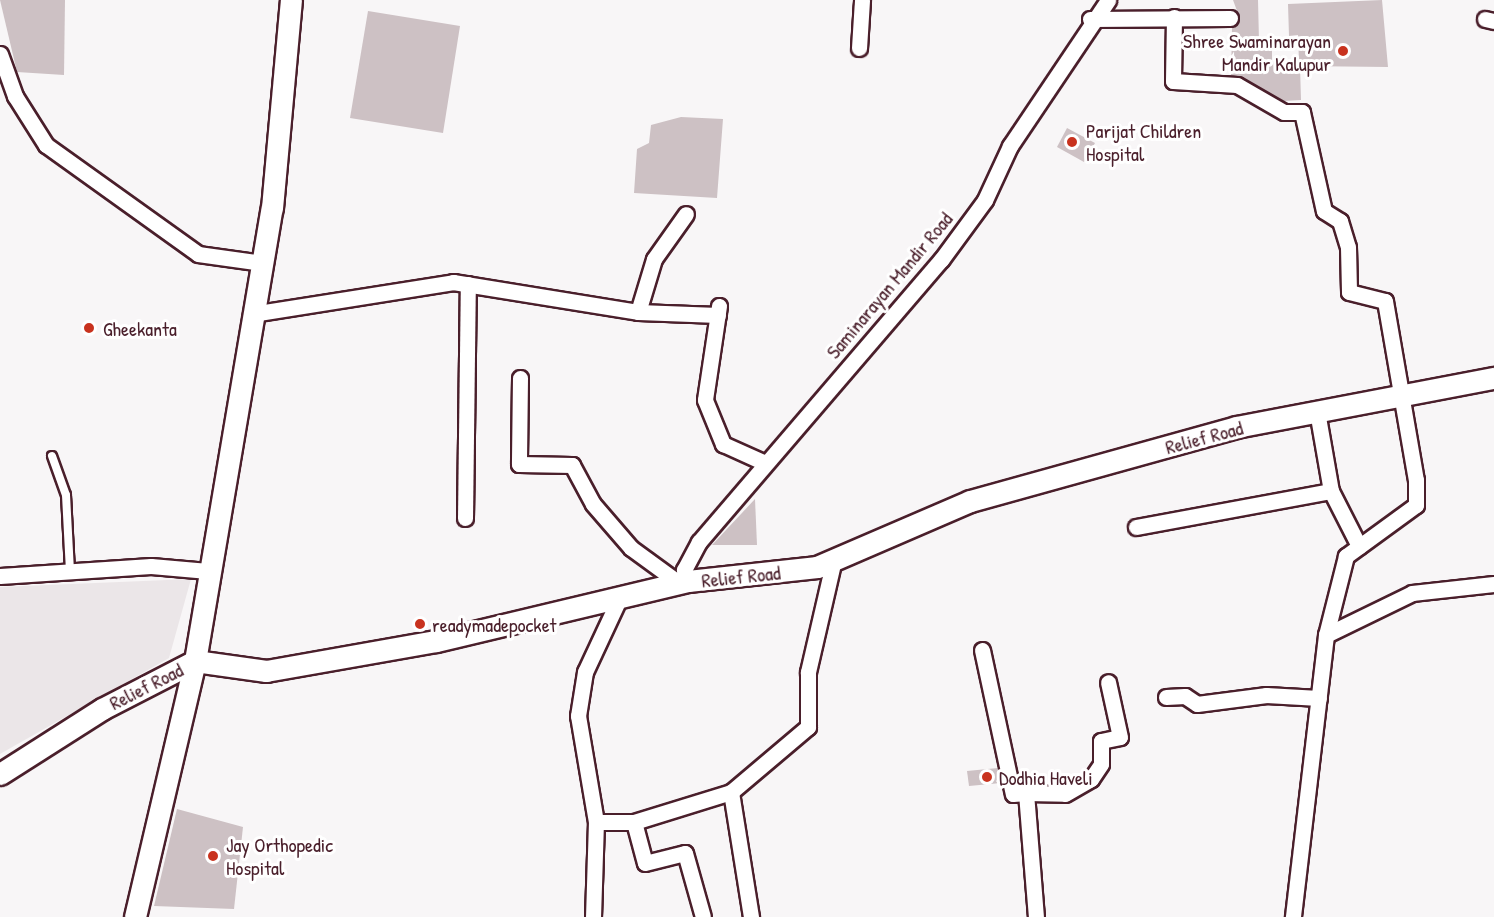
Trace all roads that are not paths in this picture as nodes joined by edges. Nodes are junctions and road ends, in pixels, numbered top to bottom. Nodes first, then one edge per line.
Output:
1 (291, 0) edge
2 (862, 0) edge
3 (1102, 2) edge
4 (1174, 17) junction
5 (1230, 18) dead end
6 (1090, 19) junction
7 (859, 48) dead end
8 (0, 54) edge
9 (686, 214) dead end
10 (262, 263) junction
11 (468, 284) junction
12 (638, 312) junction
13 (252, 314) junction
14 (520, 378) dead end
15 (1494, 378) edge
16 (1400, 394) junction
17 (1317, 411) junction
18 (52, 456) dead end
19 (765, 463) junction
20 (1331, 491) junction
21 (465, 518) dead end
22 (1136, 527) dead end
23 (1359, 546) junction
24 (834, 559) junction
25 (208, 571) junction
26 (70, 572) junction
27 (0, 576) edge
28 (684, 582) junction
29 (1494, 584) edge
30 (620, 597) junction
31 (1326, 635) junction
32 (982, 650) dead end
33 (195, 661) junction
34 (1108, 682) dead end
35 (1167, 697) dead end
36 (1319, 698) junction
37 (0, 774) edge
38 (731, 792) junction
39 (1026, 793) junction
40 (596, 822) junction
41 (634, 822) junction
42 (135, 917) edge
43 (593, 917) edge
44 (703, 917) edge
45 (751, 917) edge
46 (1036, 917) edge
47 (1293, 917) edge

1 - 10 main road
2 - 7 street
3 - 6 street, Saminarayan Mandir Road
4 - 5 street
4 - 6 street
4 - 16 street
6 - 19 street, Saminarayan Mandir Road
8 - 10 street
9 - 12 street
10 - 13 main road
11 - 12 street
11 - 13 street
11 - 21 street
12 - 19 street
13 - 25 main road
14 - 28 street
15 - 16 main road, Relief Road
16 - 17 main road, Relief Road
16 - 23 street
17 - 20 street
17 - 24 main road, Relief Road
18 - 26 lane
19 - 28 street, Saminarayan Mandir Road
20 - 22 street
20 - 23 street
23 - 31 street
24 - 28 main road, Relief Road
24 - 38 street
25 - 26 street
25 - 33 main road
26 - 27 street
28 - 30 main road, Relief Road
29 - 31 street
30 - 33 main road, Relief Road
30 - 40 street
31 - 36 street
32 - 39 street
33 - 37 main road, Relief Road
33 - 42 main road
34 - 39 street
35 - 36 street
36 - 47 street
38 - 41 street
38 - 45 street
39 - 46 street
40 - 41 street
40 - 43 street
41 - 44 street

